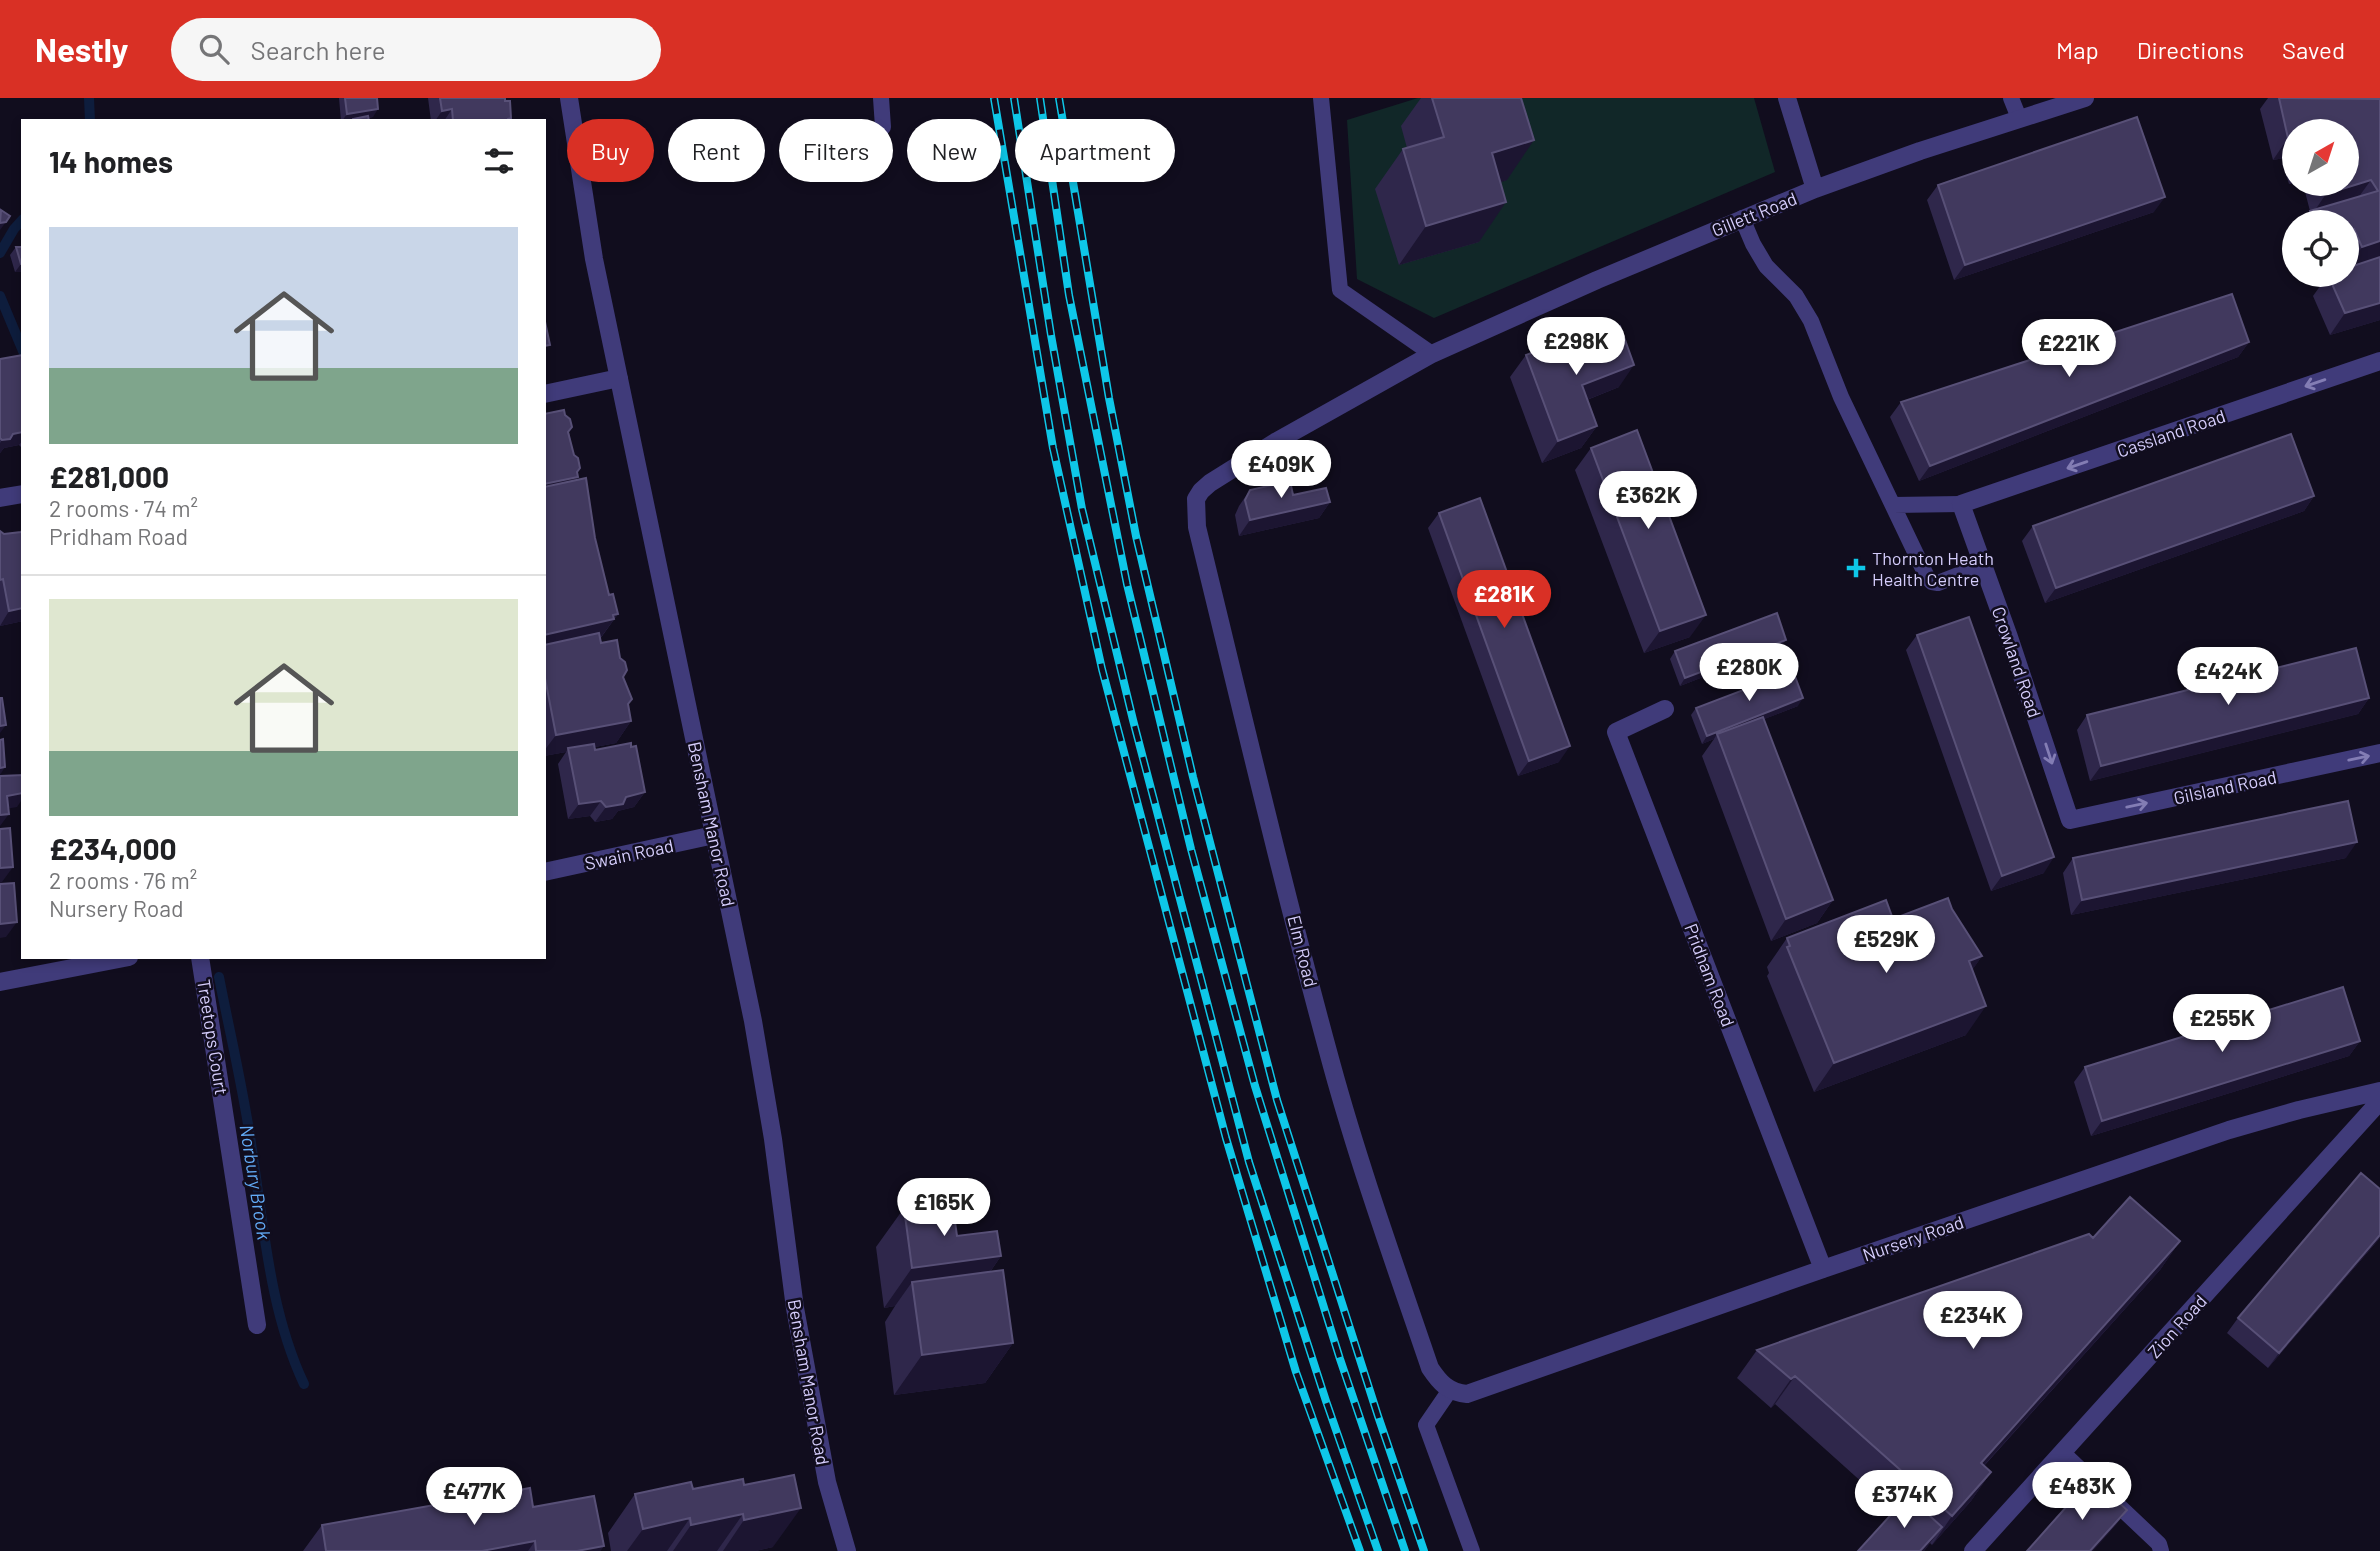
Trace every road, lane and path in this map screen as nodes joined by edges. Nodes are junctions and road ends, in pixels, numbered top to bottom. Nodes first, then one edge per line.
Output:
1 (569, 98) edge
2 (881, 98) edge
3 (1321, 98) edge
4 (1787, 98) edge
5 (2011, 98) edge
6 (2085, 98) edge
7 (2019, 118) junction
8 (882, 119) edge
9 (1815, 189) junction
10 (1742, 218) junction
11 (1432, 354) junction
12 (2380, 361) edge
13 (619, 378) junction
14 (546, 394) edge
15 (21, 494) edge
16 (0, 498) edge
17 (1196, 499) joint
18 (1893, 505) junction
19 (1961, 505) junction
20 (1984, 565) junction
21 (1665, 709) dead end
22 (2380, 753) edge
23 (2070, 820) joint
24 (714, 835) junction
25 (546, 872) edge
26 (119, 959) edge
27 (200, 959) edge
28 (0, 982) edge
29 (2380, 1091) edge
30 (2380, 1101) edge
31 (1823, 1269) junction
32 (257, 1325) dead end
33 (1450, 1390) junction
34 (2062, 1452) junction
35 (847, 1551) edge
36 (1472, 1551) edge
37 (1973, 1551) edge
38 (2161, 1551) edge

1 - 13 street, Bensham Manor Road
2 - 8 lane
3 - 11 lane
4 - 9 street
5 - 7 lane
6 - 7 street, Gillett Road
7 - 9 street, Gillett Road
9 - 10 street, Gillett Road
10 - 11 street, Gillett Road
10 - 18 lane
11 - 17 street, Gillett Road
12 -> 19 street, Cassland Road
13 - 14 street
13 - 24 street, Bensham Manor Road
15 - 16 street
17 - 33 street, Elm Road
18 - 19 lane
18 - 20 lane
19 - 20 street, Crowland Road
20 -> 23 street, Crowland Road
21 - 31 street, Pridham Road
23 -> 22 street, Gilsland Road
24 - 25 street, Swain Road
24 - 35 street, Bensham Manor Road
26 - 28 street
27 - 32 street, Treetops Court
29 - 31 street, Nursery Road
30 - 34 street, Zion Road
31 - 33 street, Nursery Road
33 - 36 lane
34 - 37 street, Zion Road
34 - 38 lane

